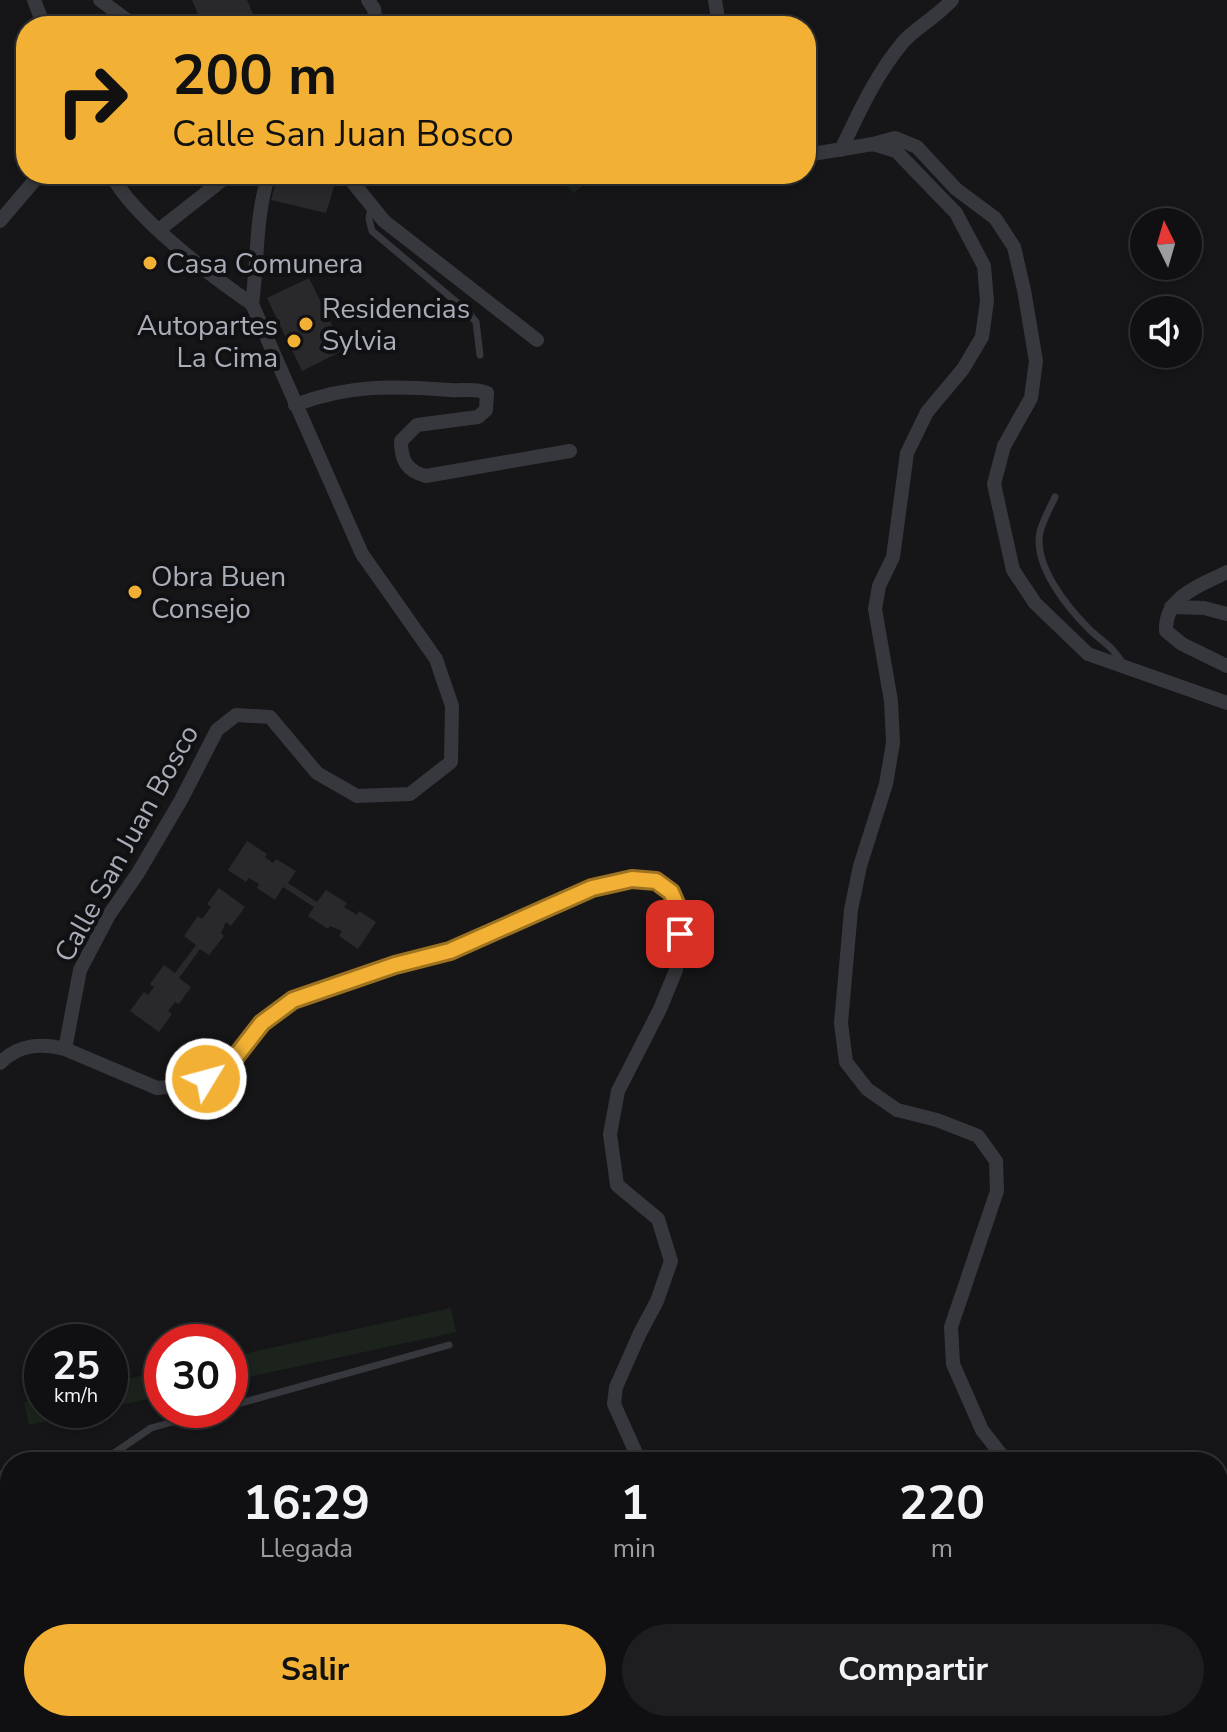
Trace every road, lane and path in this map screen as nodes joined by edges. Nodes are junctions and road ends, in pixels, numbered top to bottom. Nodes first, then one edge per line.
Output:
1 (100, 0) edge
2 (952, 0) edge
3 (122, 16) edge
4 (873, 144) junction
5 (841, 150) junction
6 (816, 154) edge
7 (31, 184) edge
8 (116, 184) edge
9 (217, 184) edge
10 (266, 184) edge
11 (354, 184) edge
12 (372, 205) junction
13 (0, 221) edge
14 (160, 229) junction
15 (252, 304) junction
16 (537, 340) dead end
17 (480, 355) dead end
18 (295, 405) junction
19 (570, 451) dead end
20 (1055, 497) dead end
21 (1227, 572) edge
22 (1171, 607) junction
23 (1227, 614) edge
24 (1227, 666) edge
25 (1127, 669) junction
26 (1227, 703) edge
27 (65, 1049) junction
28 (0, 1063) edge
29 (449, 1345) dead end
30 (248, 1401) edge
31 (151, 1428) edge
32 (116, 1452) edge
33 (635, 1452) edge
34 (999, 1452) edge

1 - 3 street
2 - 5 street
4 - 5 street
4 - 25 street
4 - 34 street
5 - 6 street
7 - 13 street
8 - 14 street
9 - 14 street
10 - 15 street
11 - 12 street
12 - 16 street
12 - 17 lane
14 - 15 street
15 - 18 street, Calle San Juan Bosco
18 - 19 street
18 - 27 street, Calle San Juan Bosco
20 - 25 lane
21 - 22 street
22 - 23 street
22 - 24 street
25 - 26 street
27 - 28 street
27 - 33 street
29 - 30 lane
31 - 32 lane

